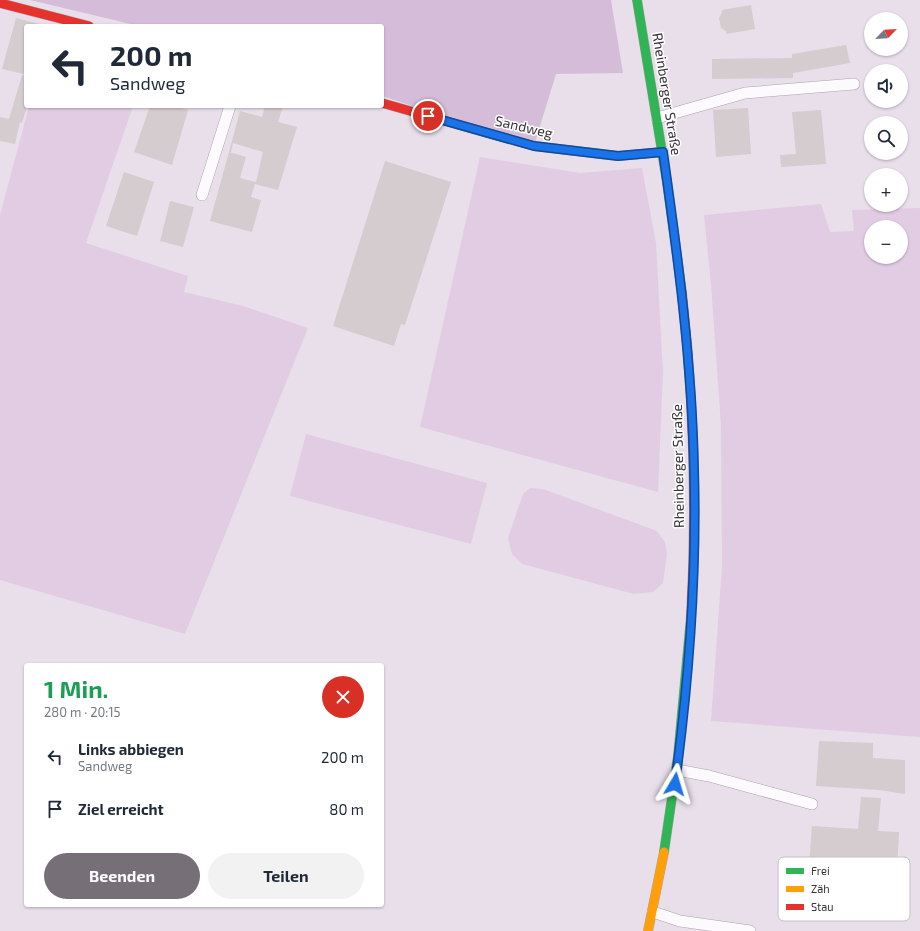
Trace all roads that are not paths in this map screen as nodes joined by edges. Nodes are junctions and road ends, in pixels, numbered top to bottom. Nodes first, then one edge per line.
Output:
1 (637, 0) edge
2 (0, 3) edge
3 (81, 24) edge
4 (854, 84) dead end
5 (384, 104) edge
6 (229, 108) edge
7 (657, 118) junction
8 (663, 152) junction
9 (202, 196) dead end
10 (677, 770) junction
11 (812, 804) dead end
12 (653, 912) junction
13 (648, 931) edge
14 (750, 931) edge

1 - 7 main road, Rheinberger Straße
2 - 3 main road
4 - 7 lane
5 - 8 main road, Sandweg
6 - 9 lane
7 - 8 main road, Rheinberger Straße
8 - 10 main road, Rheinberger Straße
10 - 11 lane
10 - 12 main road, Rheinberger Straße
12 - 13 main road, Rheinberger Straße
12 - 14 lane

